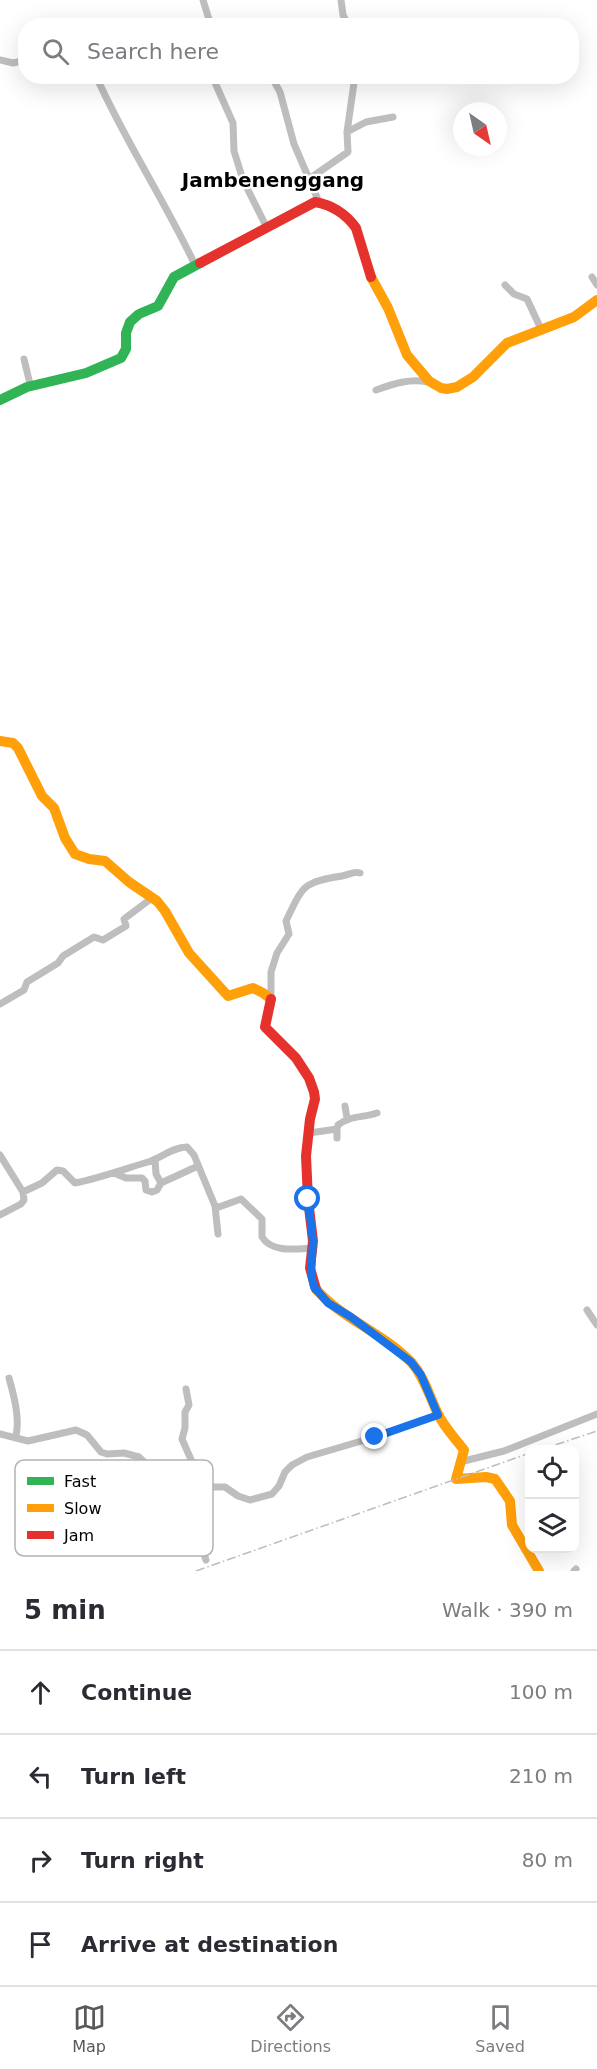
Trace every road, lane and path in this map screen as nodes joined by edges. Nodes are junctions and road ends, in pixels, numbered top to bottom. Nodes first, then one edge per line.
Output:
1 (202, 0) edge
2 (341, 0) edge
3 (208, 18) edge
4 (345, 18) edge
5 (0, 60) edge
6 (18, 62) edge
7 (100, 84) edge
8 (216, 84) edge
9 (276, 84) edge
10 (354, 84) edge
11 (393, 117) dead end
12 (347, 132) junction
13 (309, 179) junction
14 (319, 202) junction
15 (266, 226) junction
16 (195, 265) junction
17 (592, 277) dead end
18 (505, 285) dead end
19 (597, 285) edge
20 (597, 300) edge
21 (541, 329) junction
22 (24, 359) dead end
23 (430, 383) junction
24 (30, 384) junction
25 (376, 390) dead end
26 (0, 400) edge
27 (0, 741) edge
28 (360, 873) dead end
29 (152, 898) junction
30 (272, 998) junction
31 (0, 1004) edge
32 (345, 1106) dead end
33 (377, 1113) dead end
34 (347, 1118) junction
35 (337, 1129) junction
36 (309, 1133) junction
37 (337, 1138) dead end
38 (0, 1155) edge
39 (155, 1159) junction
40 (198, 1166) junction
41 (114, 1173) junction
42 (161, 1183) junction
43 (23, 1192) junction
44 (215, 1206) junction
45 (0, 1215) edge
46 (218, 1234) dead end
47 (312, 1248) junction
48 (587, 1310) dead end
49 (597, 1324) edge
50 (9, 1378) dead end
51 (186, 1389) dead end
52 (597, 1414) edge
53 (438, 1415) junction
54 (0, 1434) edge
55 (16, 1437) junction
56 (142, 1460) edge
57 (191, 1460) edge
58 (460, 1462) junction
59 (213, 1487) edge
60 (204, 1556) edge
61 (206, 1560) dead end
62 (539, 1571) edge

1 - 3 street
2 - 4 street
5 - 6 street
7 - 16 street
8 - 15 street
9 - 13 street
10 - 12 street
11 - 12 street
12 - 13 street
13 - 14 street
14 - 15 street
14 - 23 street
15 - 16 street
16 - 24 street
17 - 19 street
18 - 21 street
20 - 21 street
21 - 23 street
22 - 24 street
23 - 25 street
24 - 26 street
27 - 29 street
28 - 30 street
29 - 30 street
29 - 31 street
30 - 36 street
32 - 34 street
33 - 34 street
34 - 35 street
35 - 36 street
35 - 37 street
36 - 47 street
38 - 43 street
39 - 40 street
39 - 41 street
39 - 42 street
40 - 42 street
40 - 44 street
41 - 42 street
41 - 43 street
43 - 45 street
44 - 46 street
44 - 47 street
47 - 53 street
48 - 49 street
50 - 55 street
51 - 57 street
52 - 58 street
53 - 58 street
53 - 59 street
54 - 55 street
55 - 56 street
58 - 62 street
60 - 61 street

